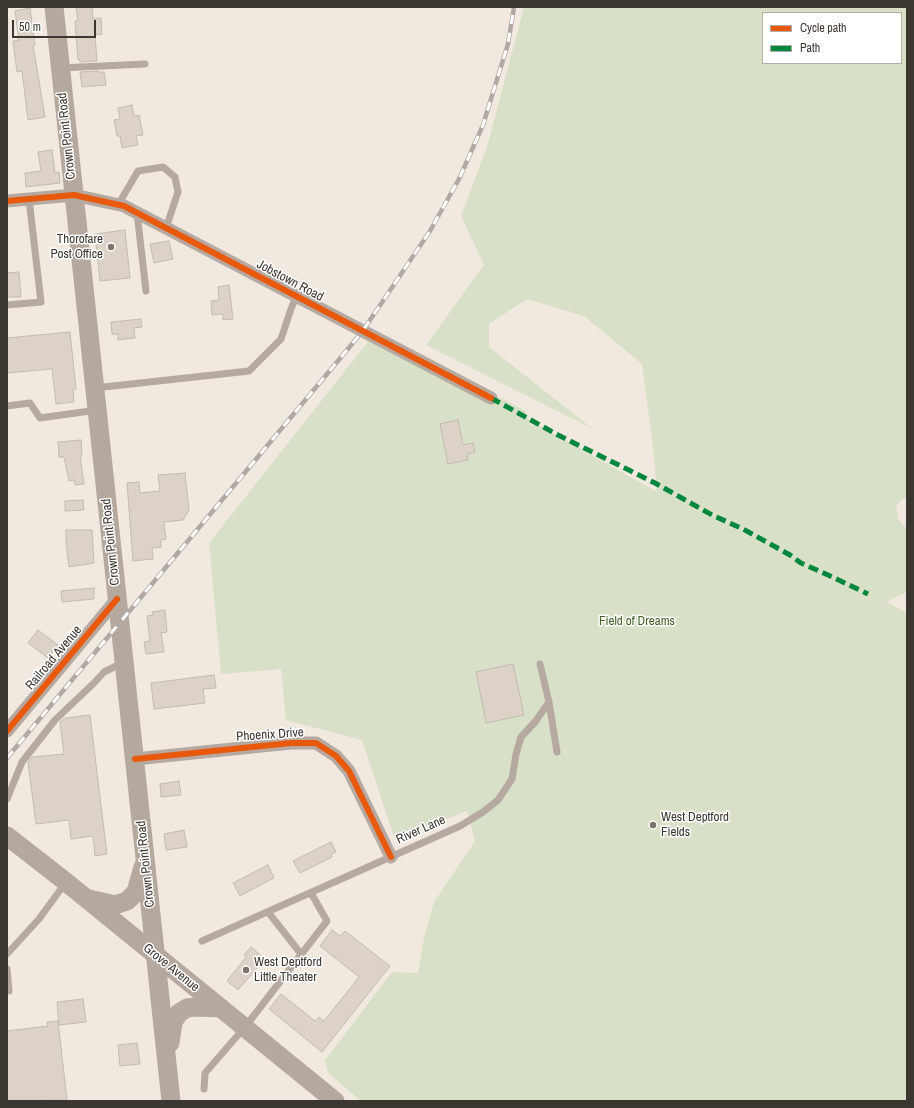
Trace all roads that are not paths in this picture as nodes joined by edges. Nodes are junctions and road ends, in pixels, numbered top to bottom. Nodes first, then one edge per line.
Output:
1 (54, 7) edge
2 (145, 64) dead end
3 (60, 68) junction
4 (74, 195) junction
5 (29, 199) junction
6 (7, 201) edge
7 (118, 205) junction
8 (137, 213) junction
9 (166, 228) junction
10 (146, 291) dead end
11 (296, 297) junction
12 (7, 305) edge
13 (95, 388) junction
14 (491, 398) dead end
15 (7, 406) edge
16 (98, 410) junction
17 (117, 599) junction
18 (124, 662) junction
19 (540, 664) dead end
20 (549, 702) junction
21 (7, 732) edge
22 (557, 752) dead end
23 (135, 759) junction
24 (7, 799) edge
25 (7, 836) edge
26 (391, 857) junction
27 (145, 858) junction
28 (66, 882) junction
29 (311, 893) junction
30 (86, 898) junction
31 (268, 912) junction
32 (202, 941) dead end
33 (7, 954) edge
34 (301, 954) junction
35 (156, 956) junction
36 (7, 969) edge
37 (9, 991) dead end
38 (220, 1008) junction
39 (245, 1027) junction
40 (167, 1064) junction
41 (204, 1088) dead end
42 (171, 1101) edge
43 (335, 1101) edge

1 - 3 main road, Crown Point Road
2 - 3 lane
3 - 4 main road, Crown Point Road
4 - 5 street, Jobstown Road
4 - 7 street, Jobstown Road
4 - 13 main road, Crown Point Road
5 - 6 street, Jobstown Road
5 - 12 lane
7 - 8 street, Jobstown Road
7 - 9 lane
8 - 9 street, Jobstown Road
8 - 10 lane
9 - 11 street, Jobstown Road
11 - 13 lane
11 - 14 street, Jobstown Road
13 - 16 main road, Crown Point Road
15 - 16 lane
16 - 17 main road, Crown Point Road
17 - 18 main road, Crown Point Road
17 - 21 street, Railroad Avenue
18 - 23 main road, Crown Point Road
18 - 24 lane
19 - 20 lane
20 - 22 lane
20 - 26 lane, River Lane
23 - 26 street, Phoenix Drive
23 - 27 main road, Crown Point Road
25 - 28 main road, Grove Avenue
26 - 29 lane, River Lane
27 - 30 main road
27 - 35 main road, Crown Point Road
28 - 30 main road, Grove Avenue
28 - 33 lane
29 - 31 lane, River Lane
29 - 34 lane
30 - 35 main road, Grove Avenue
31 - 32 lane, River Lane
31 - 34 lane
34 - 39 lane
35 - 38 main road, Grove Avenue
35 - 40 main road, Crown Point Road
36 - 37 lane
38 - 39 main road, Grove Avenue
38 - 40 main road
39 - 41 lane
39 - 43 main road, Grove Avenue
40 - 42 main road, Crown Point Road

